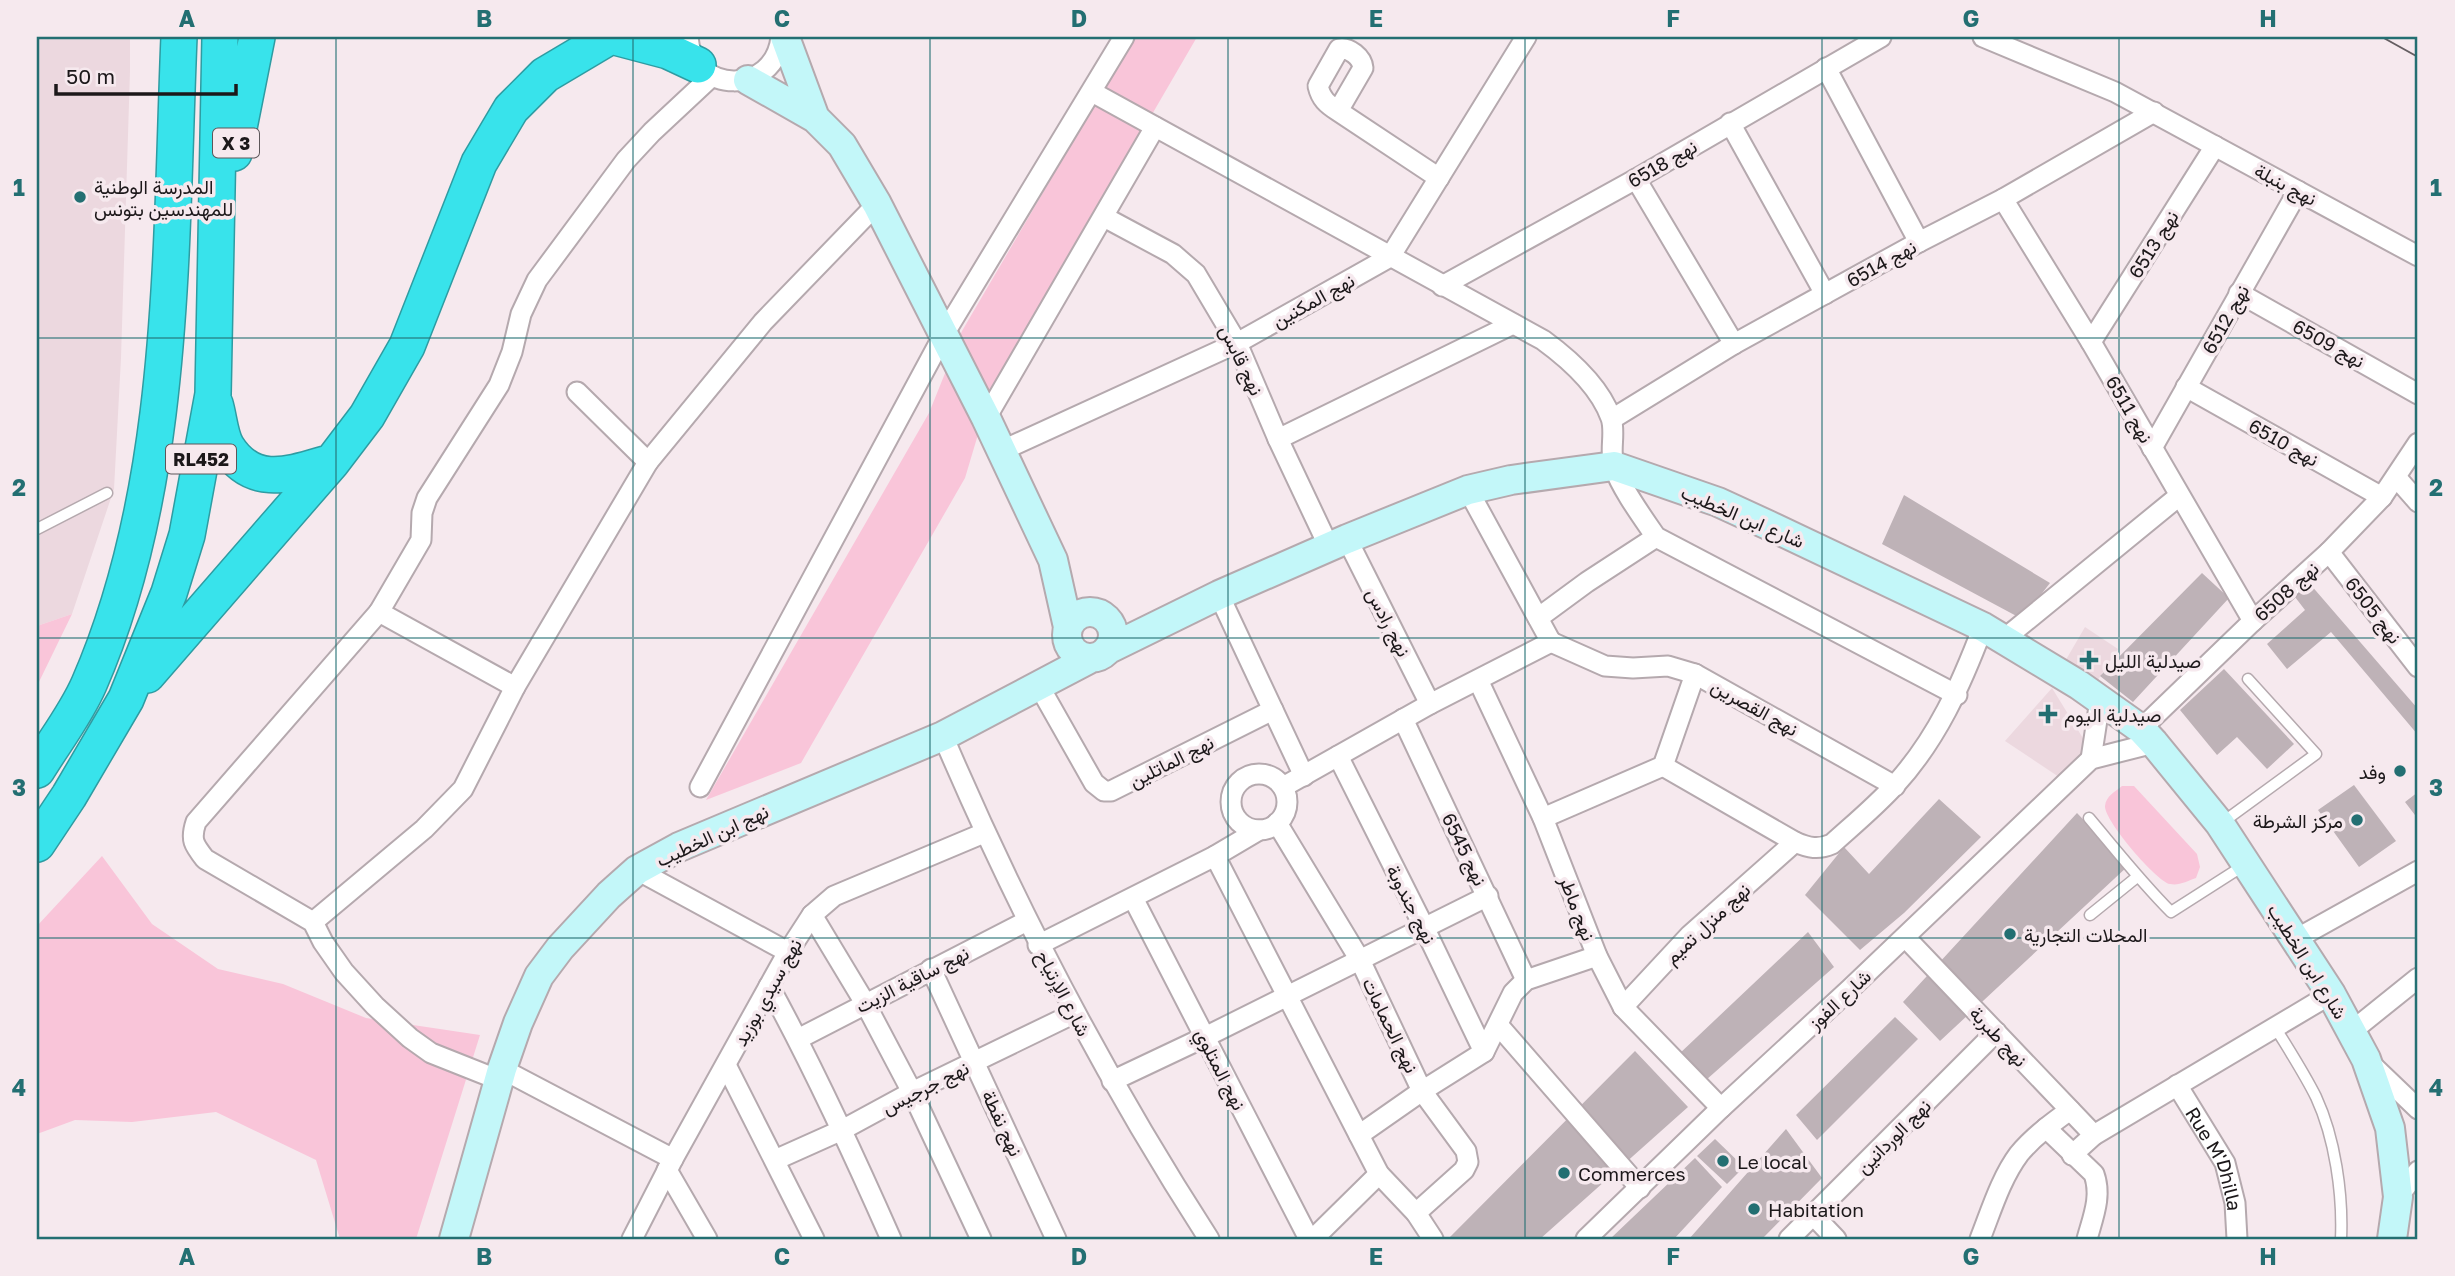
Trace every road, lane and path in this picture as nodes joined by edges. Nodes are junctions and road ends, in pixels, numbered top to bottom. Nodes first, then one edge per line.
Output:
1 (179, 37) edge
2 (220, 37) edge
3 (257, 37) edge
4 (609, 37) edge
5 (615, 37) edge
6 (783, 37) edge
7 (1124, 37) edge
8 (1526, 37) edge
9 (1881, 37) edge
10 (1983, 37) edge
11 (699, 59) edge
12 (1826, 68) junction
13 (748, 80) junction
14 (1092, 92) junction
15 (1338, 111) dead end
16 (2154, 113) junction
17 (816, 118) junction
18 (1730, 124) junction
19 (1155, 127) junction
20 (2215, 146) junction
21 (1439, 177) junction
22 (1636, 179) junction
23 (2298, 191) junction
24 (2003, 199) junction
25 (877, 204) junction
26 (1104, 217) junction
27 (1919, 242) junction
28 (216, 250) junction
29 (2418, 256) edge
30 (1390, 257) junction
31 (1442, 286) junction
32 (2239, 293) junction
33 (1825, 294) junction
34 (1513, 324) junction
35 (944, 334) junction
36 (2091, 342) junction
37 (1237, 343) junction
38 (1734, 344) junction
39 (2186, 387) junction
40 (577, 392) dead end
41 (213, 394) junction
42 (2418, 394) edge
43 (986, 418) junction
44 (1612, 419) junction
45 (1278, 439) junction
46 (2418, 443) edge
47 (2152, 447) junction
48 (1001, 452) junction
49 (332, 462) junction
50 (648, 462) junction
51 (1614, 466) junction
52 (2396, 477) junction
53 (1468, 490) junction
54 (107, 493) dead end
55 (2179, 496) junction
56 (2382, 497) junction
57 (2418, 502) edge
58 (37, 529) edge
59 (1656, 537) junction
60 (1338, 543) junction
61 (2329, 552) junction
62 (1053, 560) junction
63 (1219, 595) junction
64 (379, 612) junction
65 (1102, 615) junction
66 (1538, 618) junction
67 (2253, 621) junction
68 (1158, 625) junction
69 (1068, 632) junction
70 (1994, 633) junction
71 (1551, 642) junction
72 (1099, 654) junction
73 (2418, 667) edge
74 (1695, 674) junction
75 (2248, 679) dead end
76 (1478, 680) junction
77 (1047, 682) junction
78 (515, 687) junction
79 (1956, 695) junction
80 (127, 699) junction
81 (2100, 700) junction
82 (1430, 704) junction
83 (1273, 710) junction
84 (1403, 719) junction
85 (943, 736) junction
86 (2148, 736) junction
87 (1338, 757) junction
88 (2091, 759) junction
89 (1663, 766) junction
90 (37, 770) edge
91 (1304, 776) junction
92 (1895, 786) junction
93 (700, 787) dead end
94 (1283, 787) junction
95 (1543, 818) junction
96 (2089, 818) dead end
97 (2220, 824) junction
98 (1268, 827) junction
99 (984, 833) junction
100 (1795, 842) junction
101 (37, 844) edge
102 (1215, 856) junction
103 (2247, 864) junction
104 (637, 870) junction
105 (2418, 871) edge
106 (2137, 877) junction
107 (1488, 896) junction
108 (1133, 898) junction
109 (812, 915) junction
110 (2090, 915) dead end
111 (1027, 921) junction
112 (313, 922) junction
113 (1424, 927) junction
114 (1905, 937) junction
115 (2296, 939) junction
116 (1038, 945) junction
117 (788, 952) junction
118 (1597, 956) junction
119 (1360, 960) junction
120 (931, 969) junction
121 (2418, 978) edge
122 (1526, 980) junction
123 (769, 986) junction
124 (2331, 994) junction
125 (1289, 996) junction
126 (865, 1003) junction
127 (1623, 1007) junction
128 (1075, 1013) junction
129 (1499, 1026) junction
130 (2275, 1027) junction
131 (1996, 1031) junction
132 (2352, 1031) junction
133 (1205, 1037) junction
134 (798, 1039) junction
135 (1484, 1052) junction
136 (2366, 1059) junction
137 (974, 1062) junction
138 (726, 1065) junction
139 (500, 1075) junction
140 (1111, 1081) junction
141 (2177, 1085) junction
142 (1422, 1091) junction
143 (912, 1093) junction
144 (1721, 1108) junction
145 (2418, 1109) edge
146 (2070, 1110) junction
147 (2046, 1128) junction
148 (842, 1130) junction
149 (1359, 1135) junction
150 (2094, 1135) junction
151 (2072, 1155) junction
152 (775, 1160) junction
153 (670, 1165) junction
154 (2418, 1171) edge
155 (1379, 1174) junction
156 (1640, 1188) junction
157 (2398, 1197) junction
158 (1416, 1213) junction
159 (1814, 1216) junction
160 (454, 1239) edge
161 (632, 1239) edge
162 (707, 1239) edge
163 (814, 1239) edge
164 (891, 1239) edge
165 (981, 1239) edge
166 (1056, 1239) edge
167 (1209, 1239) edge
168 (1311, 1239) edge
169 (1433, 1239) edge
170 (1586, 1239) edge
171 (1789, 1239) edge
172 (1836, 1239) edge
173 (1980, 1239) edge
174 (2087, 1239) edge
175 (2237, 1239) edge
176 (2341, 1239) edge
177 (2392, 1239) edge

1 - 90 highway, RL452
2 - 28 highway, RL452
3 - 28 highway, X 3
4 - 49 highway
5 - 11 highway
6 - 13 street
6 - 17 street
7 - 14 street
8 - 21 street, نهج المكنين
9 - 12 street, نهج 6518
10 - 16 street, نهج بنبلة
11 - 13 street
11 - 64 street
12 - 18 street, نهج 6518
12 - 27 street
13 - 17 street
14 - 19 street
14 - 35 street
15 - 21 street
16 - 20 street, نهج بنبلة
16 - 24 street, نهج 6514
17 - 25 street
18 - 22 street, نهج 6518
18 - 33 street
19 - 26 street
19 - 30 street
20 - 23 street, نهج بنبلة
20 - 36 street, نهج 6513
21 - 30 street, نهج المكنين
22 - 31 street, نهج 6518
22 - 38 street
23 - 29 street, نهج بنبلة
23 - 32 street, نهج 6512
24 - 27 street, نهج 6514
24 - 36 street, نهج 6511
25 - 35 street
25 - 50 street
26 - 37 street, نهج قابس
26 - 43 street
27 - 33 street, نهج 6514
28 - 41 highway, RL452
30 - 31 street
30 - 37 street, نهج المكنين
31 - 34 street
32 - 39 street, نهج 6512
32 - 42 street, نهج 6509
33 - 38 street, نهج 6514
34 - 44 street
34 - 45 street
35 - 43 street
35 - 93 street
36 - 47 street, نهج 6511
37 - 45 street, نهج قابس
37 - 48 street, نهج المكنين
38 - 44 street, نهج 6514
39 - 47 street, نهج 6512
39 - 56 street, نهج 6510
40 - 50 street
41 - 49 highway
41 - 80 highway, RL452
43 - 48 street
44 - 51 street
45 - 60 street, نهج قابس
46 - 52 street, نهج 6508
47 - 55 street, نهج 6511
48 - 62 street
49 - 80 highway
50 - 78 street
51 - 53 street, شارع ابن الخطيب
51 - 59 street
51 - 70 street, شارع ابن الخطيب
52 - 56 street, نهج 6508
52 - 57 street
53 - 60 street, شارع ابن الخطيب
53 - 66 street
54 - 58 lane
55 - 67 street, نهج 6511
55 - 70 street
56 - 61 street, نهج 6508
59 - 66 street
59 - 79 street
60 - 63 street, شارع ابن الخطيب
60 - 82 street, نهج رادس
61 - 67 street, نهج 6508
61 - 73 street, نهج 6505
62 - 65 street
62 - 69 street
63 - 68 street, شارع ابن الخطيب
63 - 83 street
64 - 78 street
64 - 112 street
65 - 68 street
65 - 69 street
65 - 72 street
66 - 71 street
67 - 86 street, نهج 6508
68 - 72 street, نهج ابن الخطيب
69 - 72 street
69 - 77 street
70 - 79 street
70 - 81 street, شارع ابن الخطيب
71 - 74 street, نهج القصرين
71 - 76 street
72 - 77 street, نهج ابن الخطيب
74 - 89 street
74 - 92 street, نهج القصرين
75 - 97 lane
76 - 82 street
76 - 95 street, نهج ماطر
77 - 83 street, نهج الماتلين
77 - 85 street, نهج ابن الخطيب
78 - 112 street
79 - 92 street
80 - 101 highway, RL452
81 - 86 street, شارع ابن الخطيب
81 - 88 street
82 - 84 street
83 - 91 street
84 - 87 street
84 - 107 street, نهج 6545
85 - 99 street, شارع الإرتياح
85 - 104 street, نهج ابن الخطيب
86 - 88 street, شارع الفوز
86 - 97 street, شارع ابن الخطيب
87 - 91 street
87 - 113 street, نهج جندوبة
88 - 114 street, شارع الفوز
89 - 95 street
89 - 100 street
91 - 94 street
92 - 100 street
94 - 98 street
94 - 98 street
95 - 118 street, نهج ماطر
96 - 106 lane
97 - 103 street, شارع ابن الخطيب
98 - 102 street
98 - 119 street, نهج الحمامات
99 - 109 street, نهج سيدي بوزيد
99 - 111 street, شارع الإرتياح
100 - 127 street, نهج منزل تميم
102 - 108 street
102 - 125 street
103 - 106 lane
103 - 115 street, شارع ابن الخطيب
104 - 117 street
104 - 139 street, نهج ابن الخطيب
105 - 115 street
106 - 110 lane
107 - 113 street
107 - 122 street, نهج 6545
108 - 116 street
108 - 133 street, نهج المتلوي
109 - 117 street, نهج سيدي بوزيد
109 - 126 street
111 - 116 street, شارع الإرتياح
111 - 120 street, نهج ساقية الزيت
112 - 139 street
113 - 119 street
113 - 135 street, نهج جندوبة
114 - 131 street, نهج طبربة
114 - 144 street, شارع الفوز
115 - 124 street, شارع ابن الخطيب
116 - 128 street, شارع الإرتياح
117 - 123 street, نهج سيدي بوزيد
118 - 122 street
118 - 127 street, نهج ماطر
119 - 125 street
119 - 142 street, نهج الحمامات
120 - 126 street, نهج ساقية الزيت
120 - 137 street, نهج نفطة
121 - 132 street
122 - 129 street
123 - 134 street
123 - 138 street, نهج سيدي بوزيد
124 - 130 street
124 - 132 street, شارع ابن الخطيب
125 - 133 street
125 - 149 street
126 - 134 street, نهج ساقية الزيت
126 - 143 street
127 - 144 street, نهج ماطر
128 - 137 street, نهج جرجيس
128 - 140 street, شارع الإرتياح
129 - 135 street
129 - 156 street
130 - 141 street
130 - 176 lane
131 - 146 street, نهج طبربة
131 - 159 street, نهج الوردانين
132 - 136 street, شارع ابن الخطيب
133 - 140 street
133 - 168 street, نهج المتلوي
134 - 148 street
135 - 142 street
136 - 145 street, شارع ابن الخطيب
136 - 157 street, شارع ابن الخطيب
137 - 143 street, نهج جرجيس
137 - 166 street, نهج نفطة
138 - 152 street
138 - 153 street, نهج سيدي بوزيد
139 - 153 street
139 - 160 street, نهج ابن الخطيب
140 - 167 street, شارع الإرتياح
141 - 150 street
141 - 175 street, Rue M'Dhilla
142 - 149 street
142 - 158 street, نهج الحمامات
143 - 148 street, نهج جرجيس
143 - 165 street
144 - 156 street, شارع الفوز
146 - 147 street
146 - 150 street, نهج طبربة
147 - 151 street
147 - 173 street
148 - 152 street, نهج جرجيس
148 - 164 street
149 - 155 street
150 - 151 street
151 - 174 street
152 - 163 street
153 - 161 street, نهج سيدي بوزيد
153 - 162 street
154 - 157 street
155 - 158 street
155 - 168 street
156 - 170 street, شارع الفوز
157 - 177 street, شارع ابن الخطيب
158 - 169 street
159 - 171 street, نهج الوردانين
159 - 172 street

